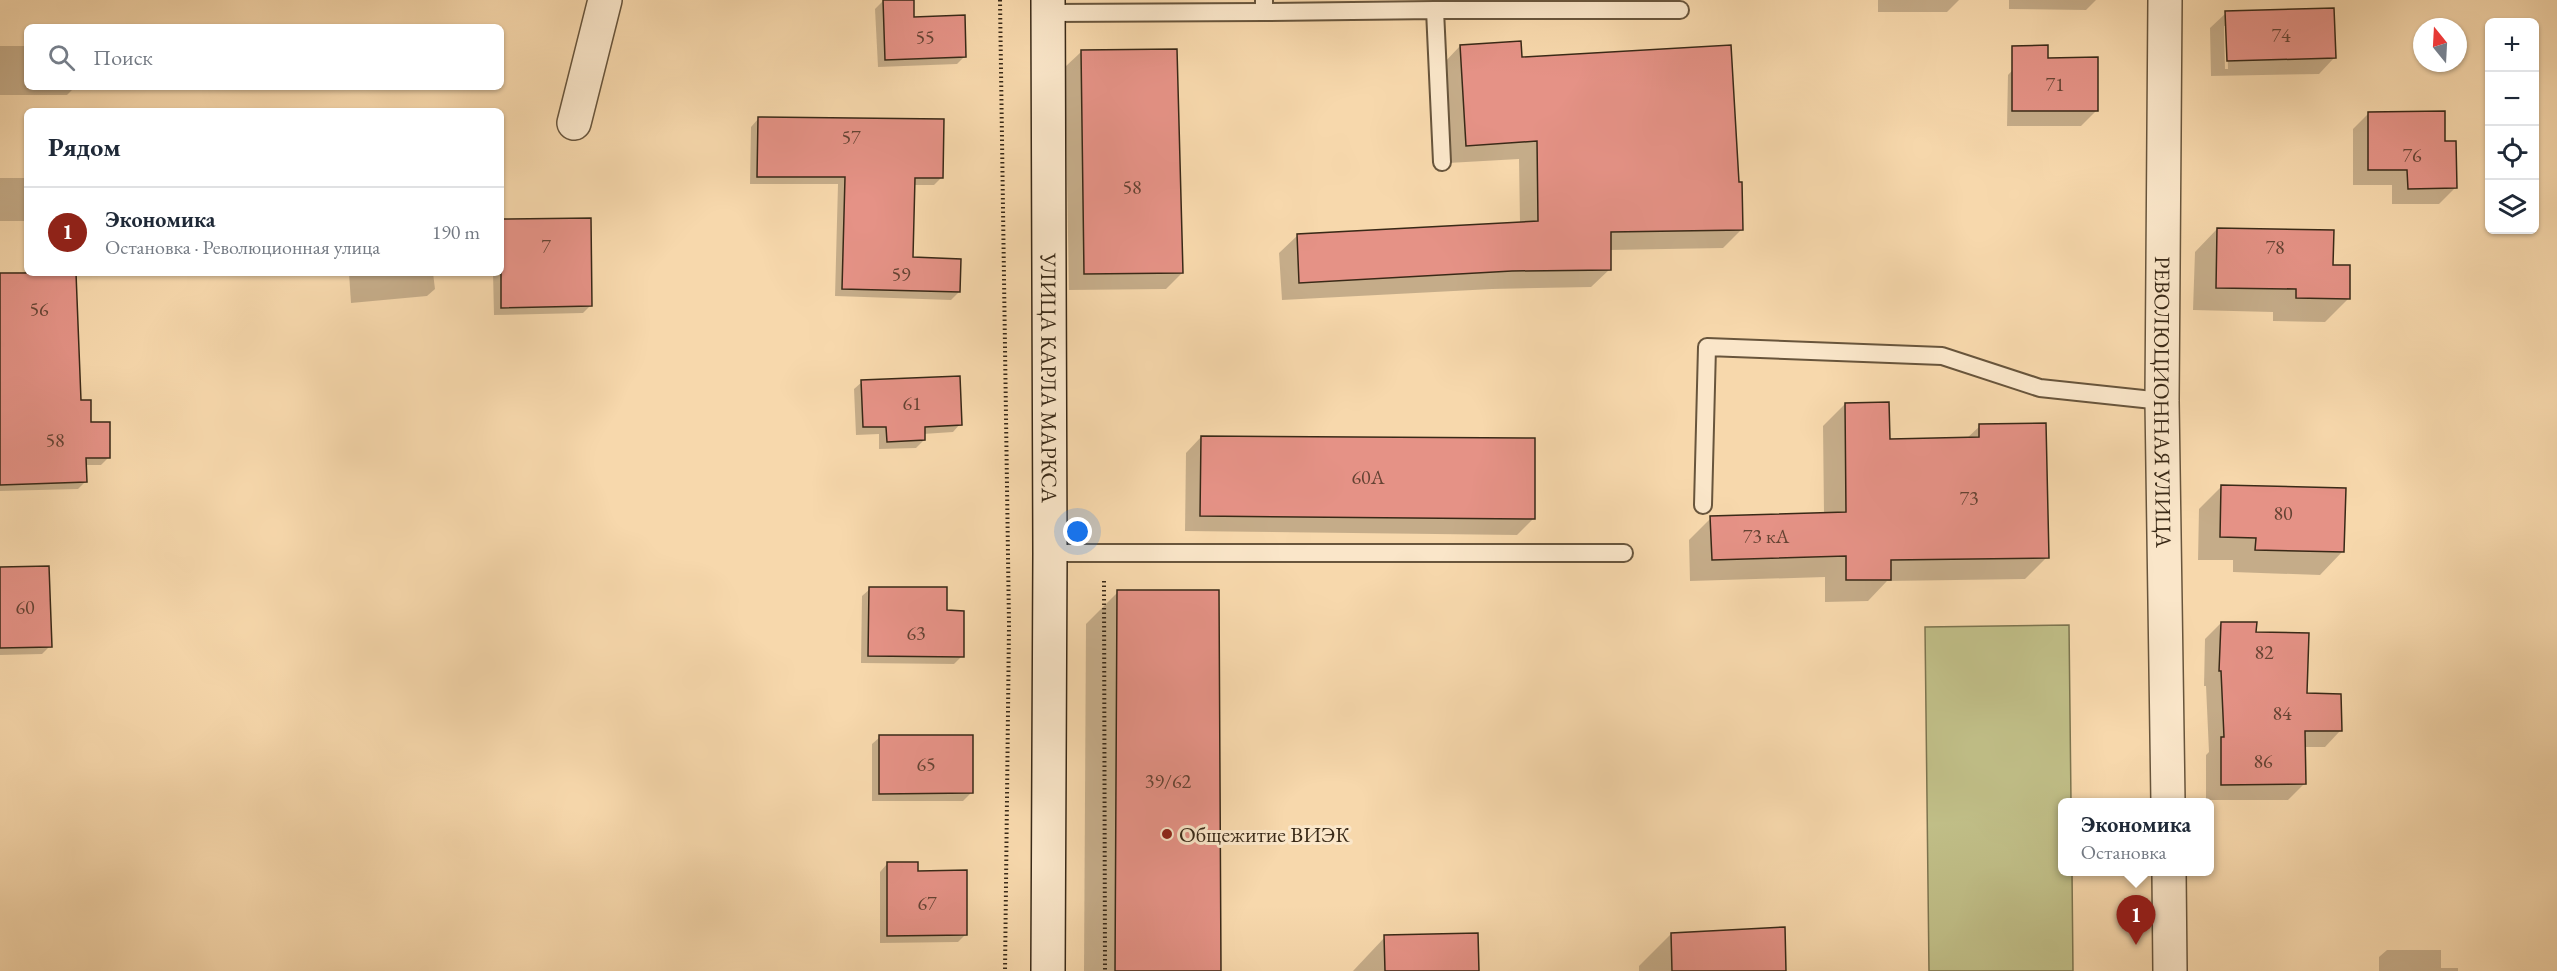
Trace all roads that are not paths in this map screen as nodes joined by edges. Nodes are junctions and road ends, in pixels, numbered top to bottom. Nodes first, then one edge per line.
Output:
1 (605, 0) edge
2 (2165, 0) edge
3 (1460, 5) edge
4 (1493, 5) edge
5 (1048, 6) edge
6 (1264, 6) edge
7 (1435, 10) junction
8 (1680, 10) dead end
9 (574, 123) dead end
10 (1442, 162) dead end
11 (2162, 401) junction
12 (1703, 505) dead end
13 (1050, 553) junction
14 (1624, 553) dead end
15 (2168, 798) edge
16 (2169, 876) edge
17 (1048, 971) edge
18 (2170, 971) edge

1 - 9 street
2 - 11 street, РЕВОЛЮЦИОННАЯ УЛИЦА
3 - 4 lane
3 - 7 lane
4 - 8 lane
5 - 6 lane
5 - 13 street, УЛИЦА КАРЛА МАРКСА
6 - 7 lane
7 - 10 lane
11 - 12 lane
11 - 15 street, РЕВОЛЮЦИОННАЯ УЛИЦА
13 - 14 lane
13 - 17 street, УЛИЦА КАРЛА МАРКСА
16 - 18 street

